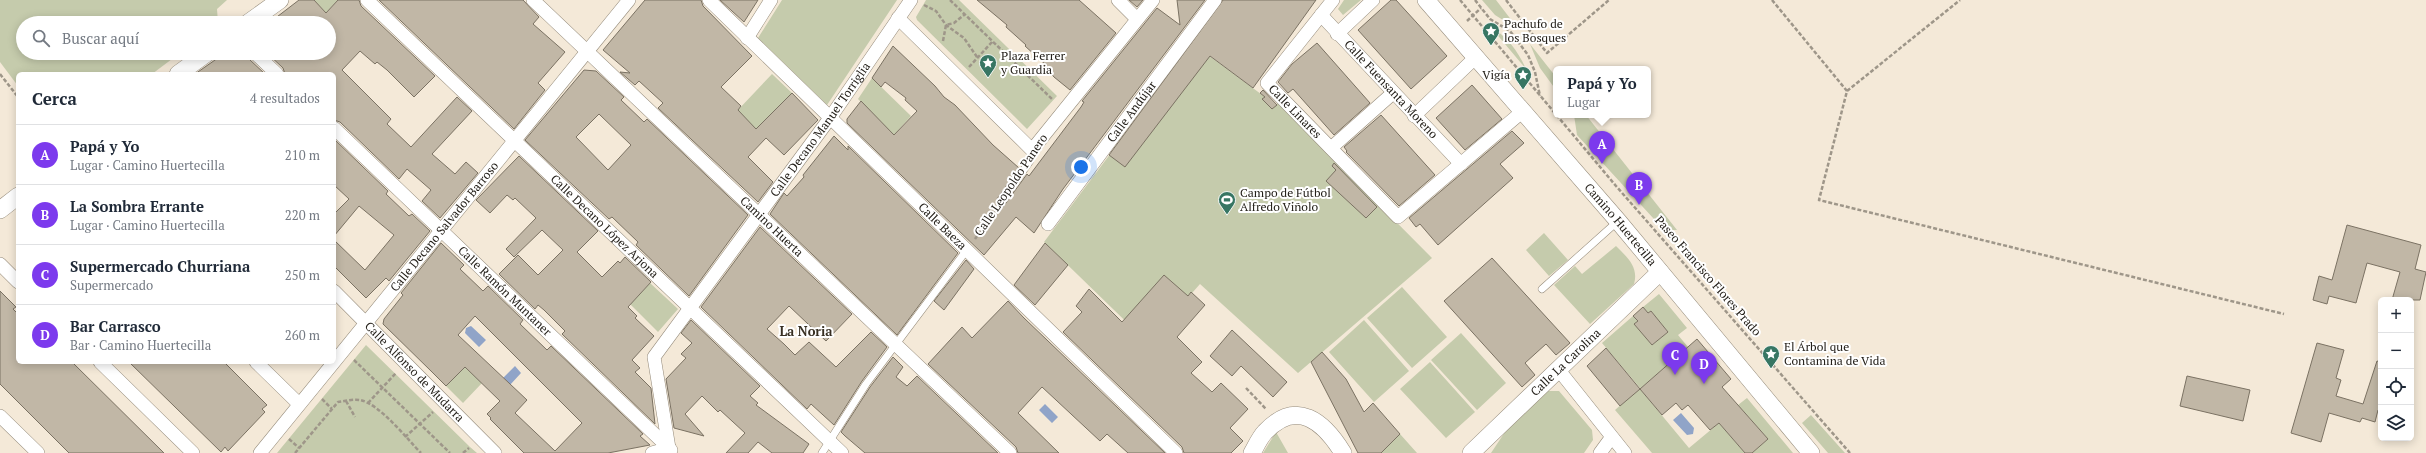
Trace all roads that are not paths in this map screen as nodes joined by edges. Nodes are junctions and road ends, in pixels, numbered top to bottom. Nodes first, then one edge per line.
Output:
1 (280, 0) edge
2 (367, 0) edge
3 (533, 0) edge
4 (630, 0) edge
5 (709, 0) edge
6 (771, 0) edge
7 (911, 0) edge
8 (1118, 0) edge
9 (1153, 0) edge
10 (1215, 0) edge
11 (1333, 0) edge
12 (1373, 0) edge
13 (1426, 0) edge
14 (1321, 15) junction
15 (258, 16) edge
16 (898, 18) junction
17 (1137, 19) junction
18 (1337, 34) junction
19 (748, 38) junction
20 (589, 52) junction
21 (1476, 58) junction
22 (197, 60) edge
23 (262, 60) edge
24 (181, 72) edge
25 (275, 72) edge
26 (1393, 93) junction
27 (1523, 111) junction
28 (1414, 116) junction
29 (830, 118) junction
30 (336, 130) edge
31 (514, 141) junction
32 (1331, 148) junction
33 (1032, 150) junction
34 (1461, 164) junction
35 (16, 198) edge
36 (1001, 202) road end
37 (0, 210) edge
38 (759, 214) junction
39 (1618, 221) junction
40 (1048, 224) dead end
41 (441, 231) junction
42 (966, 251) junction
43 (0, 264) edge
44 (1660, 272) junction
45 (16, 280) edge
46 (1542, 289) dead end
47 (336, 293) edge
48 (690, 309) junction
49 (366, 322) junction
50 (897, 344) junction
51 (336, 360) edge
52 (102, 364) edge
53 (258, 364) edge
54 (333, 364) edge
55 (1558, 369) junction
56 (299, 404) junction
57 (0, 416) edge
58 (1611, 438) junction
59 (830, 441) junction
60 (673, 451) edge
61 (38, 453) edge
62 (193, 453) edge
63 (260, 453) edge
64 (495, 453) edge
65 (652, 453) edge
66 (822, 453) edge
67 (842, 453) edge
68 (1010, 453) edge
69 (1176, 453) edge
70 (1252, 453) edge
71 (1343, 453) edge
72 (1471, 453) edge
73 (1600, 453) edge
74 (1625, 453) edge
75 (1811, 453) edge

1 - 15 street
2 - 31 street, Calle Decano López Arjona
3 - 20 street, Camino Huerta
4 - 20 street, Calle Decano Salvador Barroso
5 - 19 street, Calle Baeza
6 - 19 street
7 - 16 street, Calle Decano Manuel Torriglia
8 - 17 street
9 - 17 street, Calle Leopoldo Panero
10 - 40 street, Calle Andújar
11 - 14 street, Calle Linares
12 - 18 street
13 - 21 street, Camino Huertecilla
14 - 18 street, Calle Fuensanta Moreno
14 - 32 street, Calle Linares
16 - 29 street, Calle Decano Manuel Torriglia
16 - 33 street
17 - 33 street, Calle Leopoldo Panero
18 - 26 street, Calle Fuensanta Moreno
19 - 29 street, Calle Baeza
20 - 31 street, Calle Decano Salvador Barroso
20 - 38 street, Camino Huerta
21 - 27 street, Camino Huertecilla
21 - 28 street
22 - 24 street
23 - 25 street
26 - 28 street, Calle Fuensanta Moreno
26 - 32 street
27 - 34 street
27 - 39 street, Camino Huertecilla
28 - 34 street, Calle Fuensanta Moreno
29 - 38 street, Calle Decano Manuel Torriglia
29 - 42 street, Calle Baeza
30 - 41 street, Calle Ramón Muntaner
31 - 41 street, Calle Decano Salvador Barroso
31 - 48 street, Calle Decano López Arjona
32 - 34 street, Calle Linares
33 - 36 lane, Calle Leopoldo Panero
35 - 37 street
38 - 48 street, Calle Decano Manuel Torriglia
38 - 50 street, Camino Huerta
39 - 44 street, Camino Huertecilla
39 - 46 lane
41 - 49 street, Calle Decano Salvador Barroso
41 - 60 street, Calle Ramón Muntaner
42 - 50 lane
42 - 69 street, Calle Baeza
43 - 45 street
44 - 55 street, Calle La Carolina
44 - 75 street, Camino Huertecilla
47 - 49 street, Calle Alfonso de Mudarra
48 - 59 street, Calle Decano López Arjona
48 - 60 street, Calle Decano Manuel Torriglia
49 - 51 street, Calle Decano Salvador Barroso
49 - 64 street, Calle Alfonso de Mudarra
50 - 59 lane
50 - 68 street, Camino Huerta
52 - 62 street
53 - 56 street
54 - 56 street, Calle Decano Salvador Barroso
55 - 58 street
55 - 72 street, Calle La Carolina
56 - 63 street, Calle Decano Salvador Barroso
57 - 61 street
58 - 73 street
58 - 74 street
59 - 66 lane
59 - 67 street, Calle Decano López Arjona
60 - 65 street
70 - 71 street

